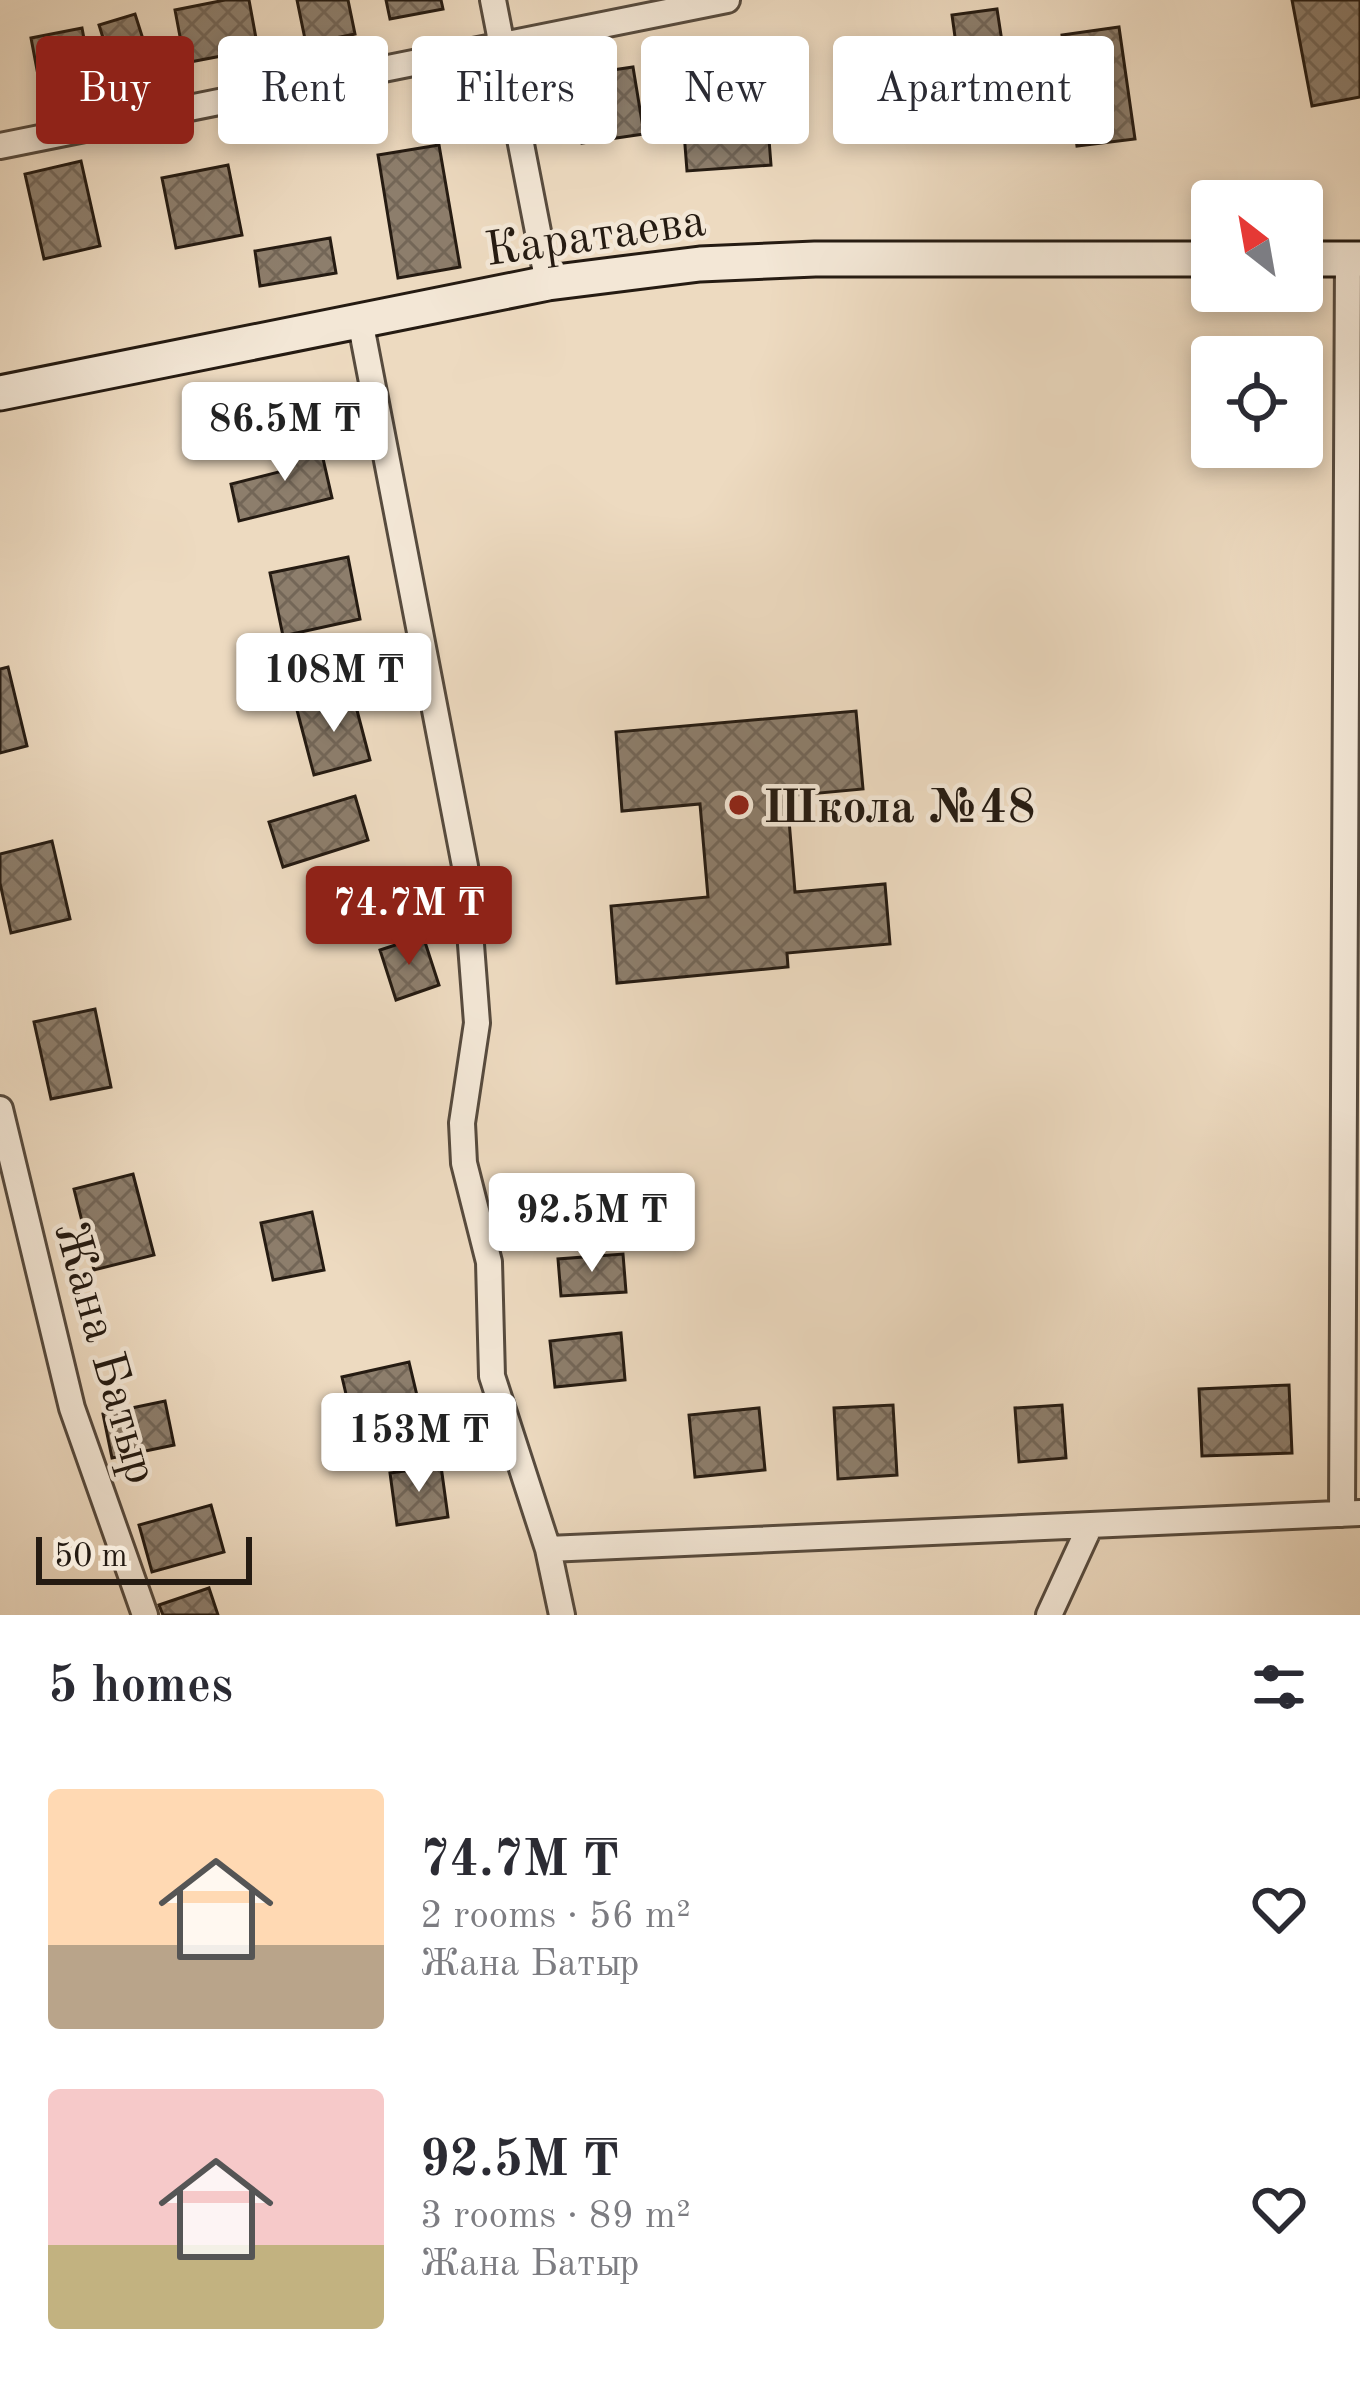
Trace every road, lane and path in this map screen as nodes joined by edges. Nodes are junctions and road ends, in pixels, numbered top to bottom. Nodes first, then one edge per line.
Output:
1 (493, 0) edge
2 (728, 0) edge
3 (499, 36) edge
4 (546, 36) edge
5 (412, 63) edge
6 (520, 144) edge
7 (0, 146) edge
8 (1191, 259) edge
9 (1354, 259) edge
10 (1323, 260) edge
11 (548, 283) junction
12 (360, 320) junction
13 (0, 393) edge
14 (0, 1108) edge
15 (1351, 1514) edge
16 (1090, 1526) junction
17 (548, 1549) junction
18 (146, 1615) edge
19 (562, 1615) edge
20 (1048, 1615) edge

1 - 3 street
2 - 4 street
5 - 7 street
6 - 11 street
8 - 11 street, Каратаева
9 - 10 street
9 - 15 street
11 - 12 street, Каратаева
12 - 13 street, Каратаева
12 - 17 street
14 - 18 street, Жана Батыр
15 - 16 street
16 - 17 street
16 - 20 street
17 - 19 street

